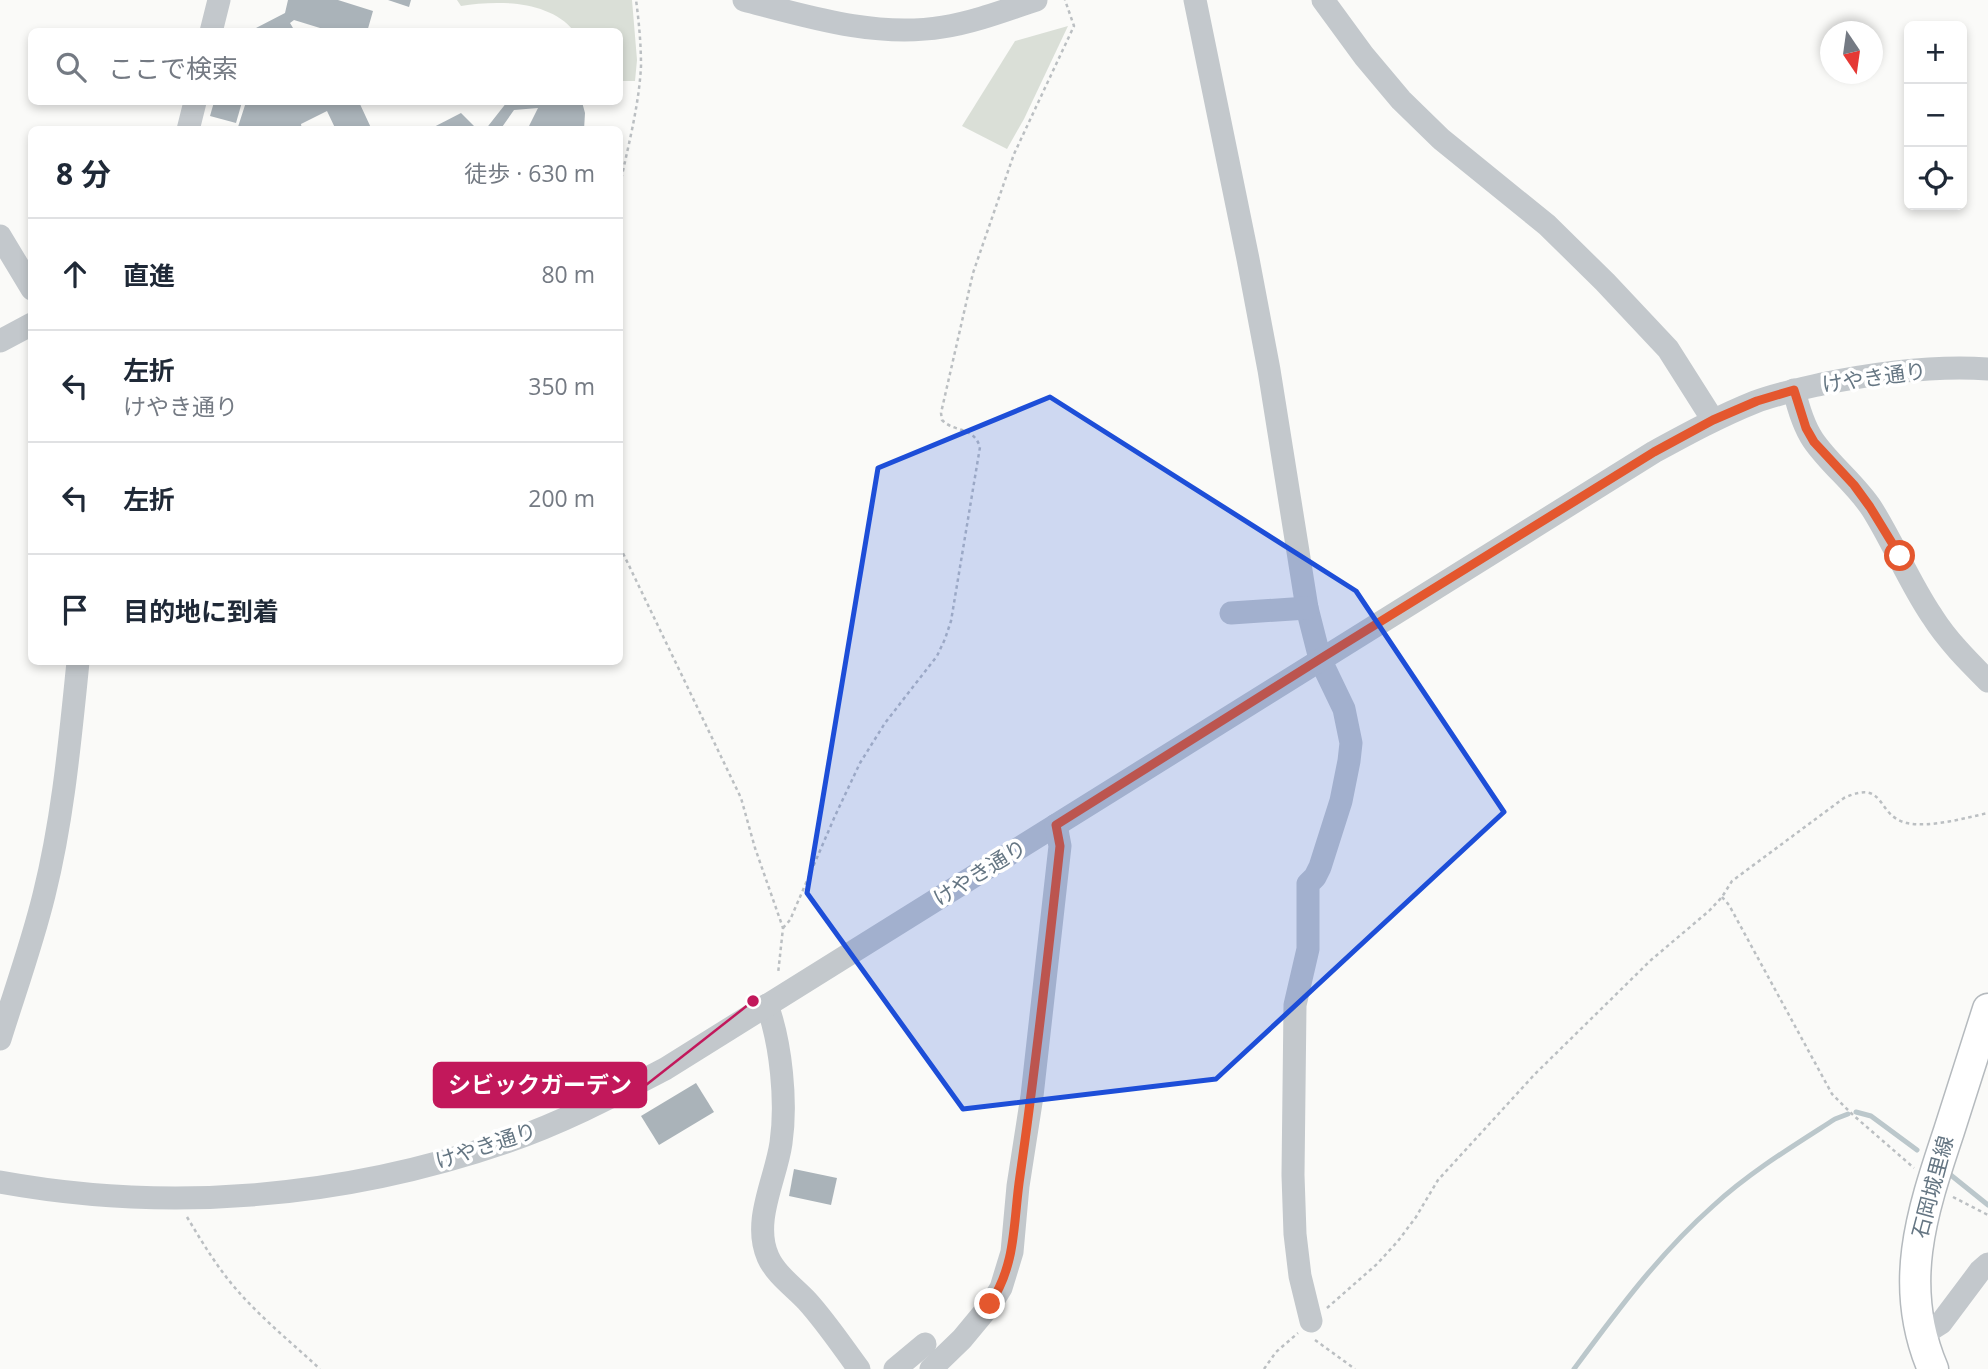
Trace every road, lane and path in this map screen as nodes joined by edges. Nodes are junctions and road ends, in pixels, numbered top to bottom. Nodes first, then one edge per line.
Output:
1 (219, 0) edge
2 (636, 0) edge
3 (744, 0) edge
4 (1036, 0) edge
5 (1065, 0) edge
6 (1195, 0) edge
7 (1323, 0) edge
8 (813, 8) edge
9 (212, 28) edge
10 (194, 105) edge
11 (189, 126) edge
12 (623, 170) edge
13 (0, 236) edge
14 (28, 282) edge
15 (28, 326) edge
16 (0, 341) edge
17 (1988, 369) edge
18 (1794, 390) junction
19 (1713, 420) junction
20 (623, 553) edge
21 (1307, 608) junction
22 (1231, 613) dead end
23 (1320, 659) junction
24 (78, 665) edge
25 (1988, 681) edge
26 (1988, 813) edge
27 (1056, 825) junction
28 (1722, 898) junction
29 (783, 928) junction
30 (774, 1000) junction
31 (1988, 1009) edge
32 (0, 1039) edge
33 (0, 1182) edge
34 (1931, 1185) junction
35 (183, 1199) junction
36 (1988, 1215) edge
37 (1988, 1264) edge
38 (1308, 1325) junction
39 (925, 1344) dead end
40 (1925, 1358) edge
41 (320, 1369) edge
42 (859, 1369) edge
43 (895, 1369) edge
44 (931, 1369) edge
45 (1264, 1369) edge
46 (1354, 1369) edge

1 - 9 street
2 - 12 path
3 - 8 street
4 - 8 street
5 - 29 path
6 - 21 street
7 - 19 street
10 - 11 street
13 - 14 street
15 - 16 street
17 - 18 street, けやき通り
18 - 19 street, けやき通り
18 - 25 street
19 - 23 street, けやき通り
20 - 29 path
21 - 22 street
21 - 23 street
23 - 27 street, けやき通り
23 - 38 street
24 - 32 street
26 - 28 path
27 - 30 street, けやき通り
27 - 44 street
28 - 34 path
28 - 38 path
29 - 30 path
30 - 35 street, けやき通り
30 - 42 street
31 - 34 main road, 石岡城里線
33 - 35 street, けやき通り
34 - 36 path
34 - 40 main road, 石岡城里線
35 - 41 path
37 - 40 street
38 - 45 path
38 - 46 path
39 - 43 street

